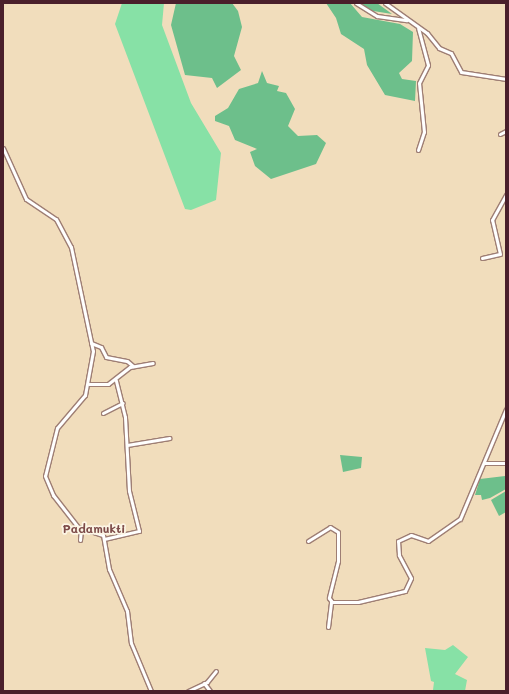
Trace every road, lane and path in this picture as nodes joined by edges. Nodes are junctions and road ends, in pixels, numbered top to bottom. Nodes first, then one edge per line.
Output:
1 (356, 3) edge
2 (385, 3) edge
3 (409, 21) junction
4 (418, 28) junction
5 (506, 79) edge
6 (506, 131) edge
7 (500, 134) dead end
8 (3, 148) edge
9 (418, 150) dead end
10 (506, 195) edge
11 (482, 258) dead end
12 (92, 343) junction
13 (153, 363) dead end
14 (133, 366) junction
15 (116, 380) junction
16 (89, 384) junction
17 (122, 403) junction
18 (506, 410) edge
19 (103, 412) dead end
20 (169, 438) dead end
21 (127, 445) junction
22 (484, 463) junction
23 (506, 463) edge
24 (81, 530) junction
25 (104, 539) junction
26 (80, 540) dead end
27 (308, 541) dead end
28 (331, 601) junction
29 (328, 627) dead end
30 (216, 671) dead end
31 (204, 683) junction
32 (151, 691) edge
33 (188, 691) edge
34 (210, 691) edge

1 - 3 street
2 - 3 street
3 - 4 street
4 - 5 street
4 - 9 street
6 - 7 street
8 - 12 street
10 - 11 street
12 - 14 street
12 - 16 street
13 - 14 street
14 - 15 street
15 - 16 street
15 - 17 street
16 - 24 street
17 - 19 street
17 - 21 street
18 - 22 street
20 - 21 street
21 - 25 street
22 - 23 street
22 - 28 street
24 - 25 street
24 - 26 street
25 - 32 street
27 - 28 street
28 - 29 street
30 - 31 street
31 - 33 street
31 - 34 street

